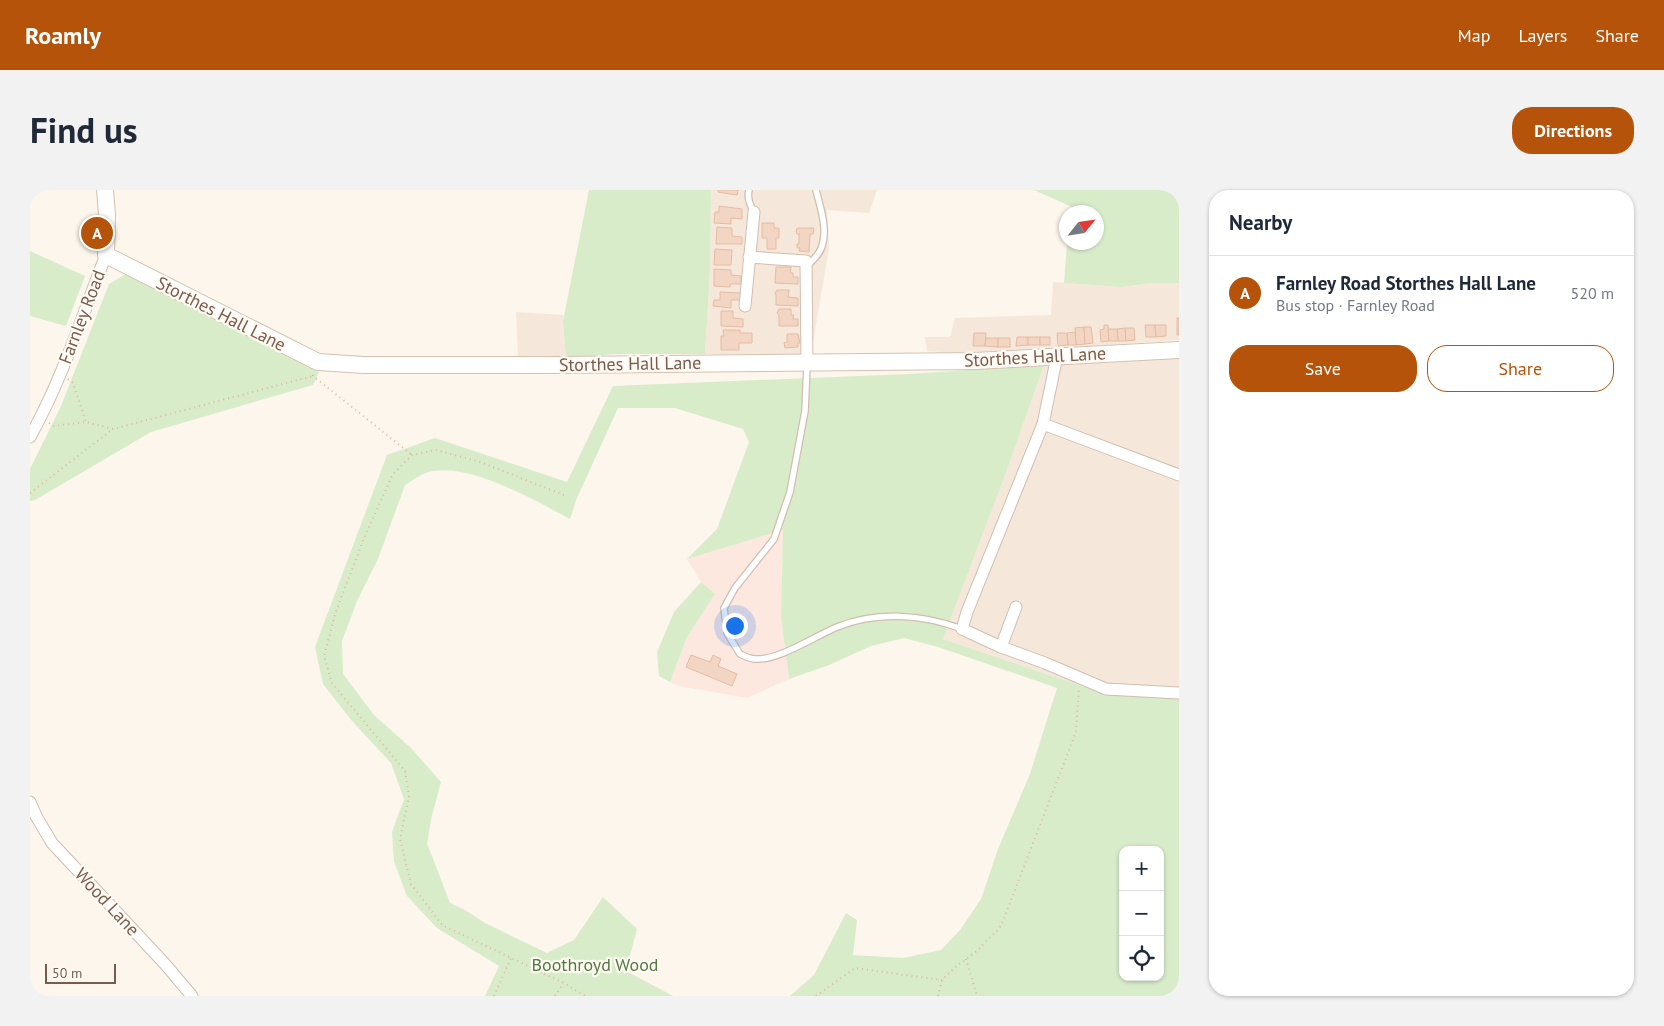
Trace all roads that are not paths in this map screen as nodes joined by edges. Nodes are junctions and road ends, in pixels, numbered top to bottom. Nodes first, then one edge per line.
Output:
1 (105, 190) edge
2 (750, 190) edge
3 (816, 190) edge
4 (754, 212) joint
5 (106, 255) junction
6 (749, 257) junction
7 (806, 267) junction
8 (745, 306) dead end
9 (1179, 350) edge
10 (1057, 356) junction
11 (807, 363) junction
12 (1043, 424) junction
13 (30, 437) edge
14 (1179, 475) edge
15 (1016, 606) dead end
16 (962, 629) junction
17 (1001, 647) junction
18 (1179, 693) edge
19 (30, 802) edge
20 (192, 996) edge

1 - 5 street, Farnley Road
2 - 4 lane
3 - 7 lane
4 - 6 street
5 - 11 street, Storthes Hall Lane
5 - 13 street, Farnley Road
6 - 7 street
6 - 8 street
7 - 11 street
9 - 10 street, Storthes Hall Lane
10 - 11 street, Storthes Hall Lane
10 - 12 street
11 - 16 lane
12 - 14 street
12 - 16 street
15 - 17 street
16 - 17 street
17 - 18 street
19 - 20 street, Wood Lane

